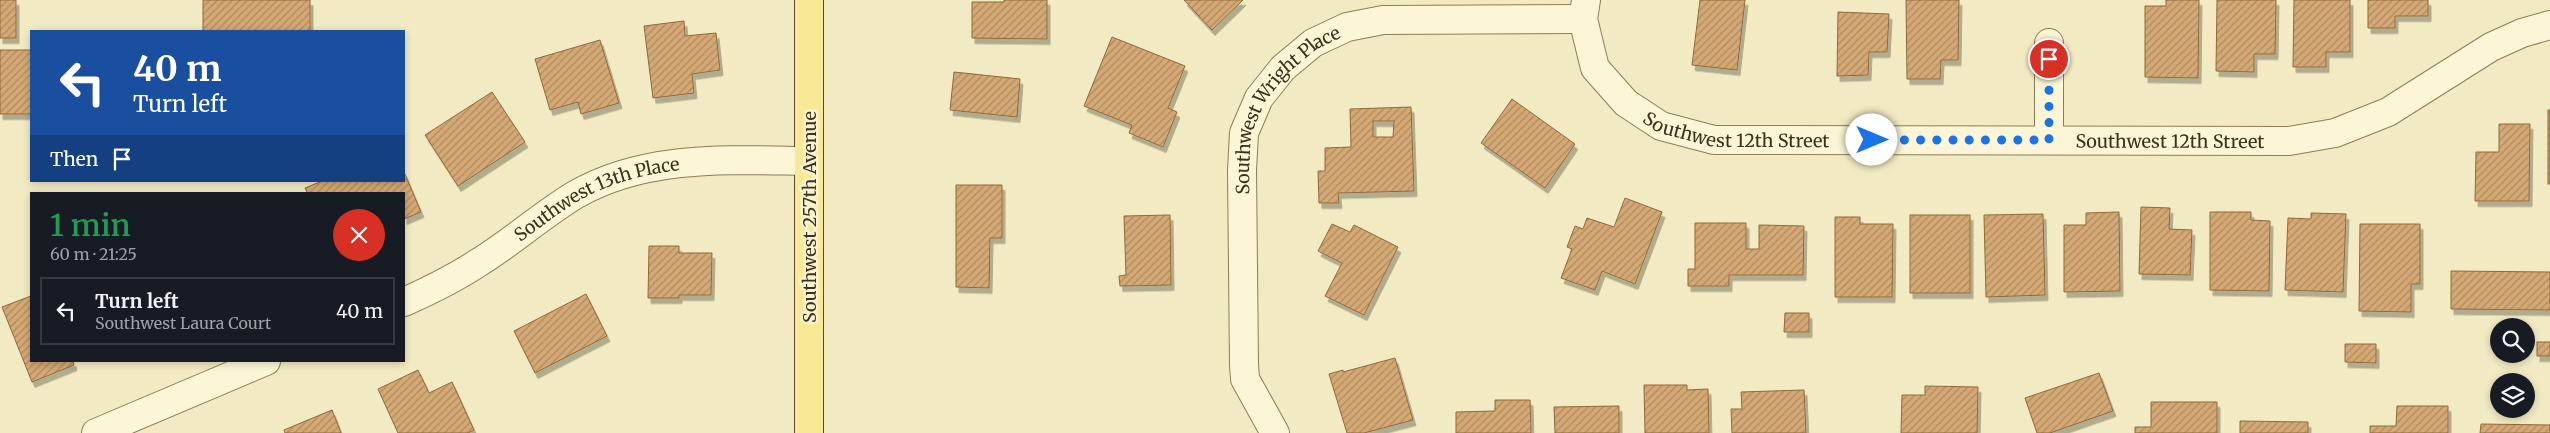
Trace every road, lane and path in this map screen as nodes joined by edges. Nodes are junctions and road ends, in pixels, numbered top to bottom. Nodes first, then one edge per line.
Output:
1 (809, 0) edge
2 (1585, 10) edge
3 (2550, 25) edge
4 (2049, 43) dead end
5 (2049, 140) junction
6 (809, 161) junction
7 (405, 302) edge
8 (264, 362) edge
9 (96, 433) edge
10 (809, 433) edge
11 (1275, 433) edge

1 - 6 main road, Southwest 257th Avenue
2 - 5 street, Southwest 12th Street
2 - 11 street, Southwest Wright Place
3 - 5 street, Southwest 12th Street
4 - 5 street
6 - 7 street, Southwest 13th Place
6 - 10 main road, Southwest 257th Avenue
8 - 9 street

